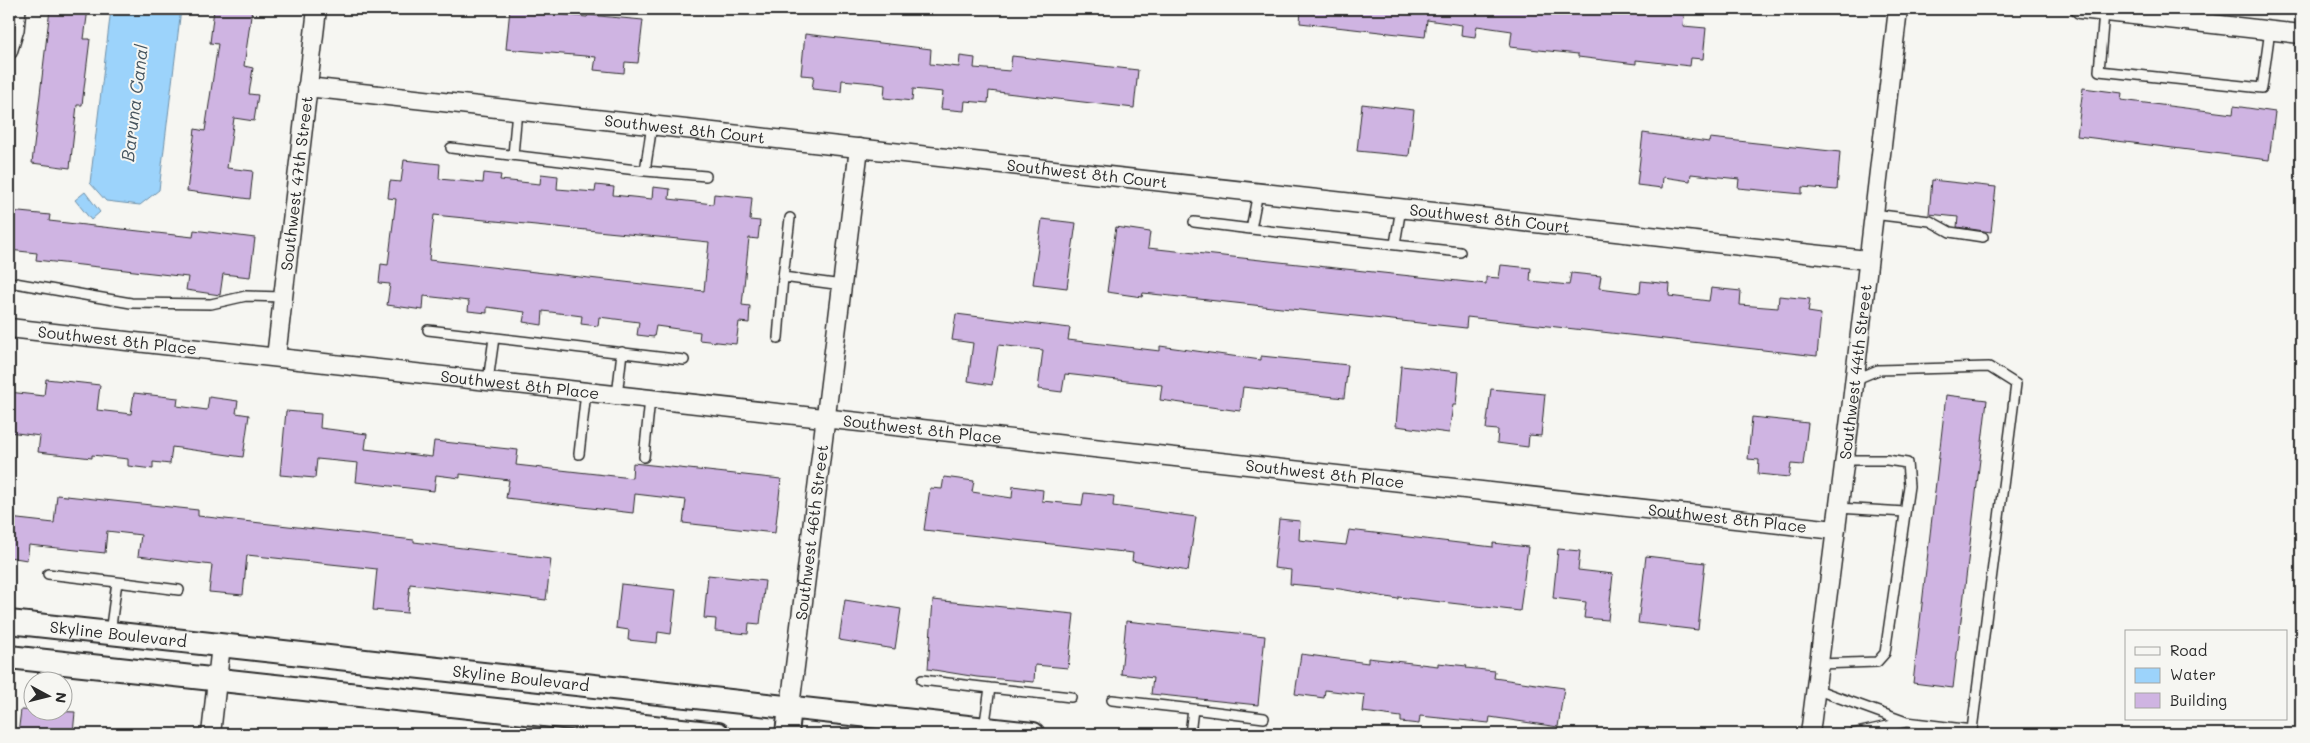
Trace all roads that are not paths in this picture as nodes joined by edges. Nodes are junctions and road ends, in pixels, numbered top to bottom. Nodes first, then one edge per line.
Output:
1 (21, 9) edge
2 (317, 9) edge
3 (1898, 9) edge
4 (2080, 9) edge
5 (2104, 12) junction
6 (2270, 30) junction
7 (2301, 34) edge
8 (9, 55) edge
9 (307, 87) junction
10 (517, 110) junction
11 (652, 125) junction
12 (451, 148) dead end
13 (859, 148) junction
14 (513, 155) junction
15 (645, 171) junction
16 (706, 176) dead end
17 (1258, 192) junction
18 (1400, 208) junction
19 (1873, 214) junction
20 (790, 218) dead end
21 (1194, 222) dead end
22 (1251, 229) junction
23 (1983, 237) dead end
24 (1395, 244) junction
25 (1460, 252) dead end
26 (1867, 260) junction
27 (784, 277) junction
28 (9, 282) edge
29 (842, 285) junction
30 (283, 298) junction
31 (9, 328) edge
32 (428, 330) dead end
33 (494, 338) junction
34 (778, 338) dead end
35 (622, 352) junction
36 (276, 357) junction
37 (684, 360) dead end
38 (1854, 380) junction
39 (488, 381) junction
40 (586, 392) junction
41 (617, 396) junction
42 (650, 399) junction
43 (826, 419) junction
44 (579, 454) dead end
45 (644, 457) dead end
46 (1844, 460) junction
47 (1838, 508) junction
48 (1905, 512) junction
49 (1835, 530) junction
50 (48, 574) dead end
51 (117, 582) junction
52 (179, 590) dead end
53 (9, 622) edge
54 (110, 633) junction
55 (9, 636) edge
56 (221, 645) junction
57 (9, 657) edge
58 (1819, 664) junction
59 (218, 680) junction
60 (922, 680) dead end
61 (990, 688) junction
62 (1815, 689) junction
63 (1072, 697) dead end
64 (1112, 700) dead end
65 (790, 707) junction
66 (1193, 709) junction
67 (1264, 718) dead end
68 (1906, 722) junction
69 (984, 729) junction
70 (1972, 732) edge
71 (211, 734) edge
72 (718, 734) edge
73 (787, 734) edge
74 (1033, 734) edge
75 (1190, 734) edge
76 (1810, 734) edge
77 (1852, 734) edge

1 - 8 lane
2 - 9 street, Southwest 47th Street
3 - 19 street, Southwest 44th Street
4 - 5 street
5 - 6 street
5 - 6 lane
6 - 7 street
9 - 10 street, Southwest 8th Court
9 - 30 street, Southwest 47th Street
10 - 11 street, Southwest 8th Court
10 - 14 lane
11 - 13 street, Southwest 8th Court
11 - 15 lane
12 - 14 lane
13 - 17 street, Southwest 8th Court
13 - 29 street, Southwest 46th Street
14 - 15 lane
15 - 16 lane
17 - 18 street, Southwest 8th Court
17 - 22 lane
18 - 24 lane
18 - 26 street, Southwest 8th Court
19 - 23 lane
19 - 26 street, Southwest 44th Street
20 - 27 lane
21 - 22 lane
22 - 24 lane
24 - 25 lane
26 - 38 street, Southwest 44th Street
27 - 29 lane
27 - 34 lane
28 - 30 lane
29 - 43 street, Southwest 46th Street
30 - 36 street, Southwest 47th Street
31 - 36 street, Southwest 8th Place
32 - 33 lane
33 - 35 lane
33 - 39 lane
35 - 37 lane
35 - 41 lane
36 - 39 street, Southwest 8th Place
38 - 46 street, Southwest 44th Street
38 - 70 lane
39 - 40 street, Southwest 8th Place
40 - 41 street, Southwest 8th Place
40 - 44 lane
41 - 42 street, Southwest 8th Place
42 - 43 street, Southwest 8th Place
42 - 45 lane
43 - 49 street, Southwest 8th Place
43 - 65 street, Southwest 46th Street
46 - 47 street, Southwest 44th Street
46 - 48 lane
47 - 48 lane
47 - 49 street, Southwest 44th Street
48 - 58 lane
49 - 58 street, Southwest 44th Street
50 - 51 lane
51 - 52 lane
51 - 54 lane
53 - 54 street, Skyline Boulevard
54 - 55 street
54 - 56 street, Skyline Boulevard
56 - 59 street
56 - 65 street, Skyline Boulevard
57 - 59 street
58 - 62 street, Southwest 44th Street
59 - 71 street
59 - 72 street
60 - 61 lane
61 - 63 lane
61 - 69 lane
62 - 68 lane
62 - 76 street, Southwest 44th Street
64 - 66 lane
65 - 69 street, Skyline Boulevard
65 - 73 street
66 - 67 lane
66 - 75 lane
68 - 70 lane
68 - 77 lane
69 - 74 street, Skyline Boulevard

